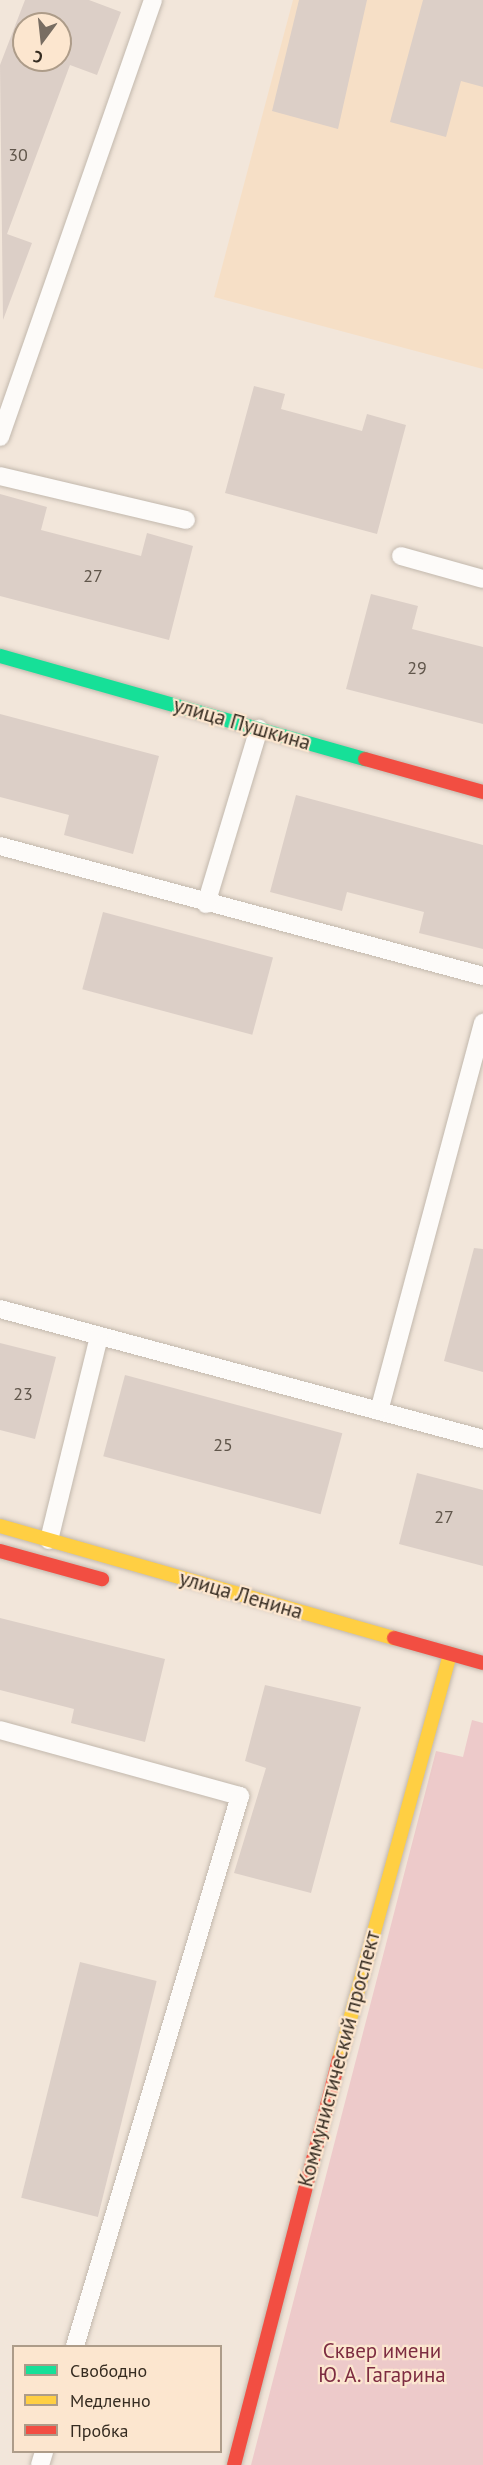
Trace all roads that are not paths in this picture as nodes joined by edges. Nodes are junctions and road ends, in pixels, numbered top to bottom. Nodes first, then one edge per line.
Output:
1 (153, 0) edge
2 (0, 437) edge
3 (0, 476) edge
4 (186, 520) dead end
5 (401, 556) dead end
6 (483, 579) edge
7 (0, 656) edge
8 (259, 729) junction
9 (483, 792) edge
10 (0, 846) edge
11 (206, 904) junction
12 (483, 976) edge
13 (483, 1023) edge
14 (0, 1309) edge
15 (99, 1336) junction
16 (379, 1411) junction
17 (483, 1439) edge
18 (0, 1527) edge
19 (49, 1540) junction
20 (0, 1551) edge
21 (43, 1563) junction
22 (122, 1585) dead end
23 (450, 1654) junction
24 (483, 1663) edge
25 (427, 1670) dead end
26 (445, 1675) junction
27 (464, 1680) dead end
28 (0, 1730) edge
29 (75, 2345) edge
30 (234, 2465) edge

1 - 2 lane
3 - 4 lane
5 - 6 lane
7 - 8 street, улица Пушкина
8 - 9 street, улица Пушкина
8 - 11 lane
10 - 11 lane
11 - 12 lane
13 - 16 lane
14 - 15 lane
15 - 16 lane
15 - 19 lane
16 - 17 lane
18 - 19 street, улица Ленина
19 - 21 street
19 - 23 street, улица Ленина
20 - 21 street
21 - 22 street
23 - 24 street, улица Ленина
23 - 26 street, Коммунистический проспект
25 - 26 street
26 - 27 street
26 - 30 street, Коммунистический проспект
28 - 29 lane

